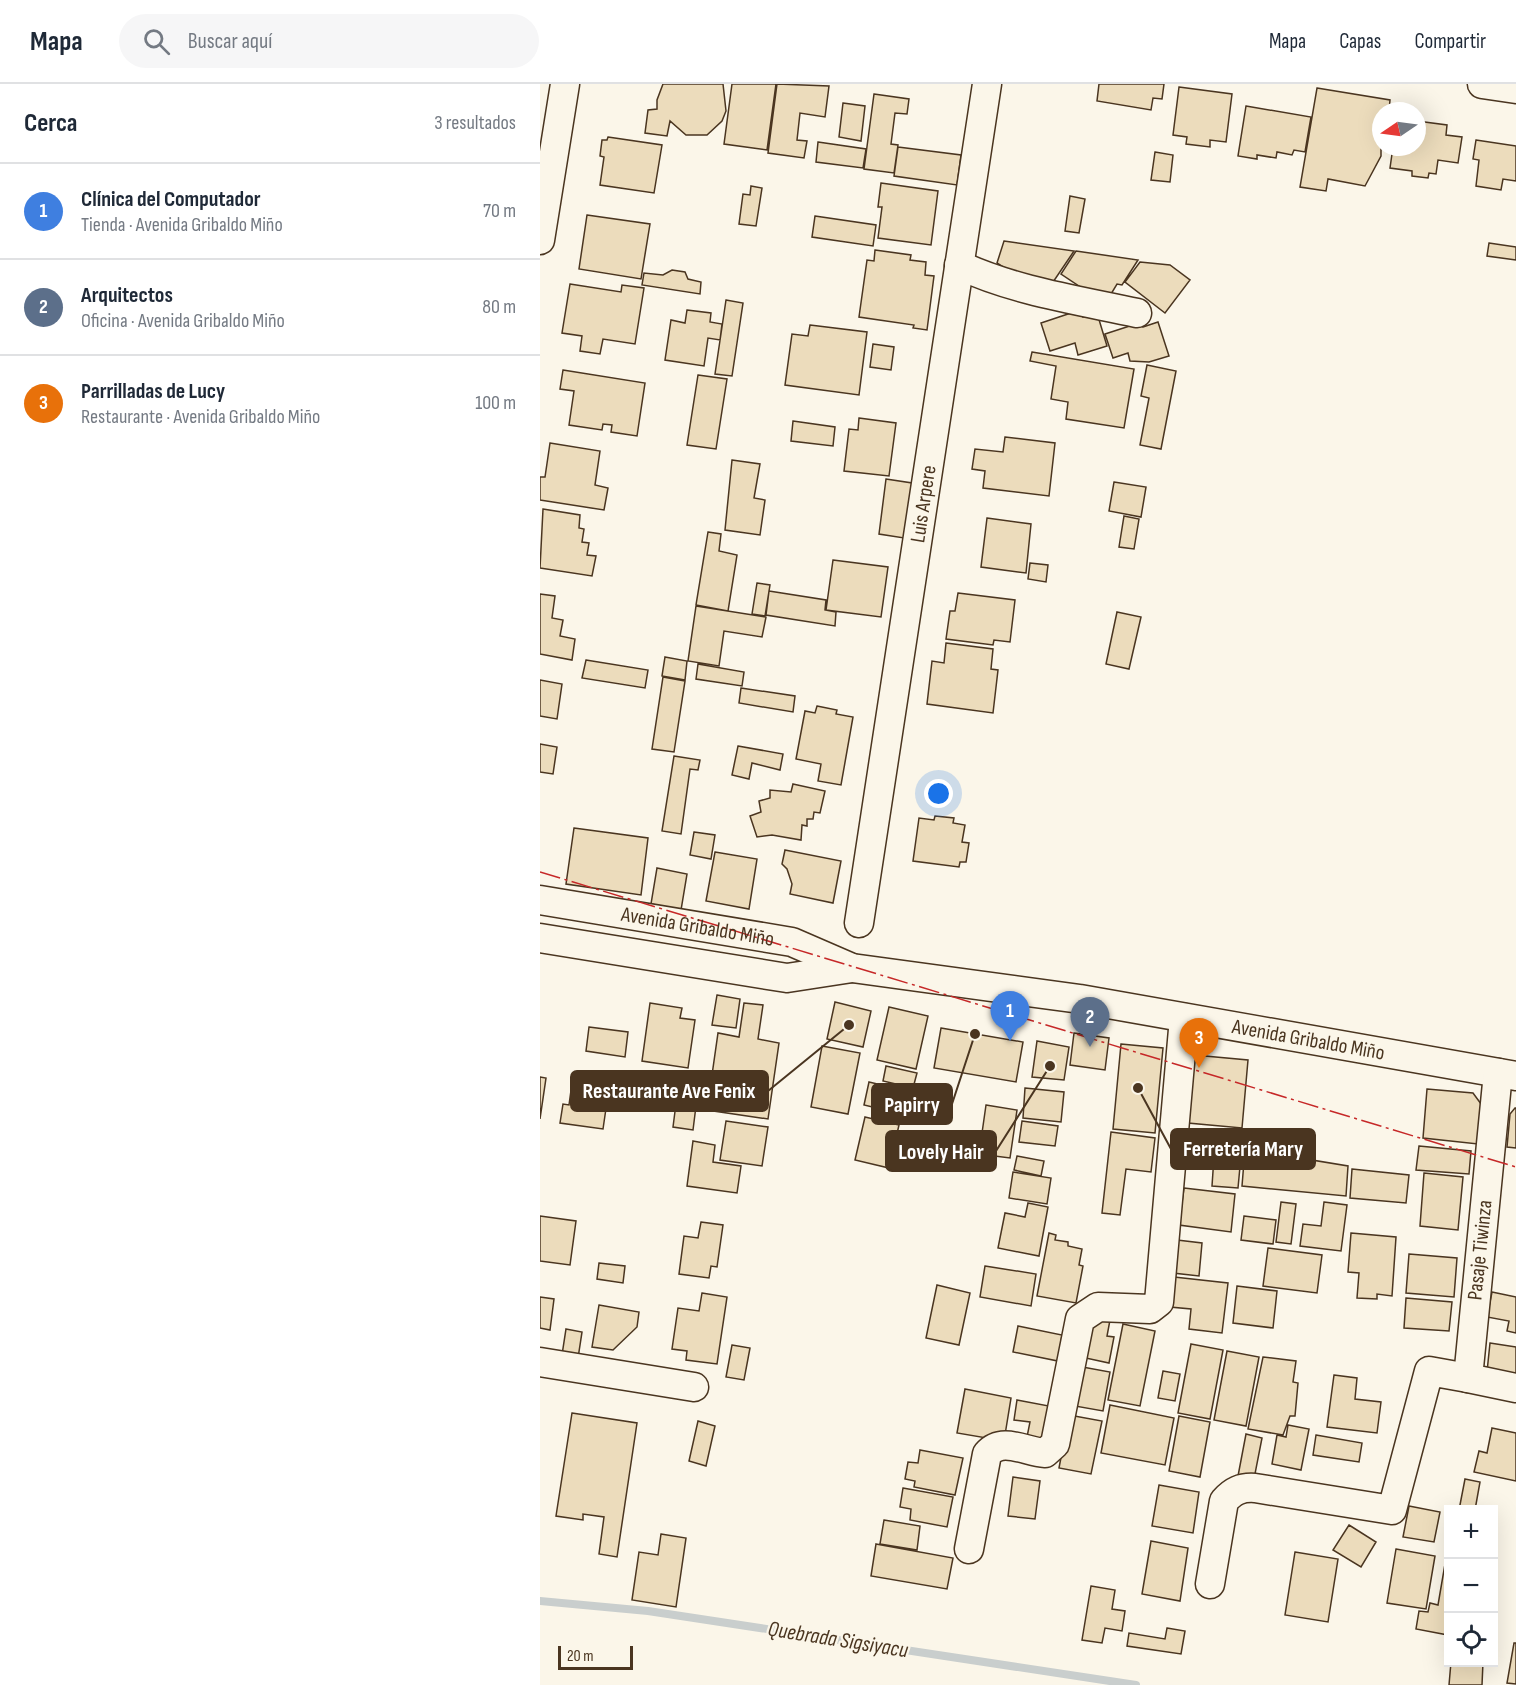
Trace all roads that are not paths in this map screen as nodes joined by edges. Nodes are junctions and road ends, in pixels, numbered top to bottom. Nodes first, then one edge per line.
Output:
1 (565, 84) edge
2 (987, 84) edge
3 (1482, 84) edge
4 (1516, 89) edge
5 (540, 240) edge
6 (959, 265) junction
7 (1137, 313) dead end
8 (540, 900) edge
9 (859, 924) dead end
10 (540, 938) edge
11 (852, 968) junction
12 (1184, 1018) junction
13 (1507, 1074) edge
14 (540, 1362) edge
15 (1468, 1378) junction
16 (694, 1387) dead end
17 (1516, 1388) edge
18 (969, 1549) dead end
19 (1210, 1584) dead end

1 - 5 street
2 - 6 street, Luis Arpere
3 - 4 street
6 - 7 street
6 - 9 street, Luis Arpere
8 - 11 street, Avenida Gribaldo Miño
10 - 11 street, Avenida Gribaldo Miño
11 - 12 street, Avenida Gribaldo Miño
12 - 13 street, Avenida Gribaldo Miño
12 - 18 street
13 - 15 street, Pasaje Tiwinza
14 - 16 street
15 - 17 street
15 - 19 street

